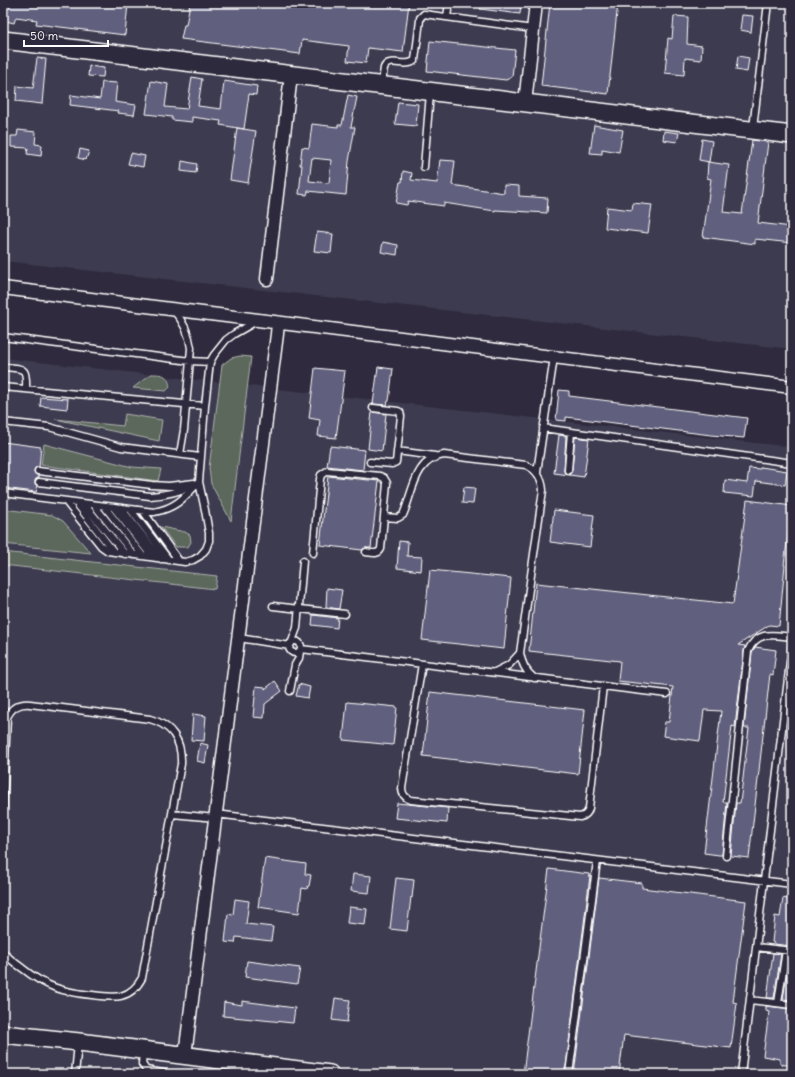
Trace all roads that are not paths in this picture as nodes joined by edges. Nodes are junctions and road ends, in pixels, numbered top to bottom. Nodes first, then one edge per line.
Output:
1 (449, 3) edge
2 (536, 3) edge
3 (768, 3) edge
4 (447, 17) junction
5 (533, 28) junction
6 (3, 40) edge
7 (291, 75) junction
8 (382, 86) junction
9 (431, 91) junction
10 (525, 103) junction
11 (752, 130) junction
12 (792, 135) edge
13 (424, 168) dead end
14 (267, 279) dead end
15 (3, 288) edge
16 (173, 310) junction
17 (258, 320) junction
18 (278, 323) junction
19 (3, 337) edge
20 (554, 357) junction
21 (190, 361) junction
22 (210, 362) junction
23 (3, 367) edge
24 (3, 387) edge
25 (792, 387) edge
26 (26, 389) junction
27 (186, 404) junction
28 (205, 406) junction
29 (373, 408) dead end
30 (3, 422) edge
31 (543, 428) junction
32 (572, 432) junction
33 (397, 451) junction
34 (180, 454) junction
35 (437, 456) junction
36 (200, 457) junction
37 (370, 462) dead end
38 (792, 463) edge
39 (568, 470) dead end
40 (38, 471) dead end
41 (537, 472) junction
42 (39, 482) dead end
43 (198, 482) junction
44 (3, 493) edge
45 (66, 502) junction
46 (76, 503) junction
47 (84, 504) junction
48 (94, 505) junction
49 (104, 506) junction
50 (113, 507) junction
51 (121, 508) junction
52 (130, 509) junction
53 (143, 511) junction
54 (384, 517) junction
55 (114, 552) junction
56 (366, 552) dead end
57 (313, 553) dead end
58 (125, 554) junction
59 (134, 555) junction
60 (143, 556) junction
61 (152, 557) junction
62 (161, 559) junction
63 (169, 560) junction
64 (179, 561) junction
65 (302, 561) dead end
66 (273, 606) dead end
67 (299, 609) junction
68 (345, 614) dead end
69 (297, 628) junction
70 (792, 637) edge
71 (239, 638) junction
72 (792, 645) edge
73 (290, 647) junction
74 (301, 648) junction
75 (520, 653) junction
76 (422, 664) junction
77 (295, 665) junction
78 (494, 673) junction
79 (534, 678) junction
80 (603, 686) junction
81 (290, 691) dead end
82 (667, 694) dead end
83 (3, 808) edge
84 (172, 814) junction
85 (216, 816) junction
86 (726, 856) dead end
87 (597, 861) junction
88 (764, 881) junction
89 (792, 884) edge
90 (756, 947) junction
91 (789, 951) edge
92 (3, 952) edge
93 (750, 1000) junction
94 (778, 1003) junction
95 (792, 1005) edge
96 (3, 1034) edge
97 (79, 1042) junction
98 (143, 1050) junction
99 (186, 1055) junction
100 (75, 1074) edge
101 (168, 1074) edge
102 (330, 1074) edge
103 (569, 1074) edge
104 (741, 1074) edge

1 - 4 lane
2 - 5 street
3 - 11 lane
4 - 5 lane
4 - 8 lane
5 - 10 street
6 - 7 main road
7 - 8 main road
7 - 14 street
8 - 9 main road
9 - 10 main road
9 - 13 lane
10 - 11 main road
11 - 12 main road
15 - 16 street
16 - 17 street
16 - 21 lane
17 - 18 street
17 - 22 lane
18 - 20 street
18 - 71 street
19 - 21 lane
20 - 25 street
20 - 31 lane
21 - 22 lane
21 - 27 lane
22 - 28 lane
23 - 26 lane
24 - 26 lane
26 - 27 lane
27 - 28 lane
27 - 34 lane
28 - 36 lane
29 - 33 lane
30 - 34 lane
31 - 32 lane
31 - 41 lane
32 - 38 lane
32 - 39 lane
33 - 35 lane
33 - 37 lane
34 - 36 lane
35 - 41 lane
35 - 54 lane
36 - 43 lane
40 - 43 lane
41 - 75 lane
42 - 43 lane
43 - 53 lane
43 - 64 lane
44 - 45 lane
45 - 46 lane
45 - 55 lane
46 - 47 lane
46 - 55 lane
47 - 48 lane
47 - 58 lane
48 - 49 lane
48 - 59 lane
49 - 50 lane
49 - 60 lane
50 - 51 lane
50 - 61 lane
51 - 52 lane
51 - 62 lane
52 - 53 lane
52 - 63 lane
53 - 64 lane
54 - 56 lane
54 - 57 lane
55 - 58 lane
58 - 59 lane
59 - 60 lane
60 - 61 lane
61 - 62 lane
62 - 63 lane
63 - 64 lane
65 - 67 lane
66 - 67 lane
67 - 68 lane
67 - 69 lane
69 - 73 lane
69 - 74 lane
70 - 86 lane
71 - 73 lane
71 - 85 street
72 - 88 lane
73 - 74 lane
73 - 74 lane
73 - 77 lane
74 - 76 lane
74 - 77 lane
75 - 78 lane
75 - 79 lane
76 - 78 lane
76 - 80 lane
77 - 81 lane
78 - 79 lane
79 - 80 lane
80 - 82 lane
83 - 84 lane
84 - 85 lane
84 - 92 lane
85 - 87 lane
85 - 99 street
87 - 88 lane
87 - 103 lane
88 - 89 lane
88 - 90 lane
90 - 91 lane
90 - 93 lane
91 - 94 lane
93 - 94 lane
93 - 104 lane
94 - 95 lane
96 - 97 main road
97 - 98 main road
97 - 100 lane
98 - 99 main road
98 - 101 lane
99 - 102 main road

